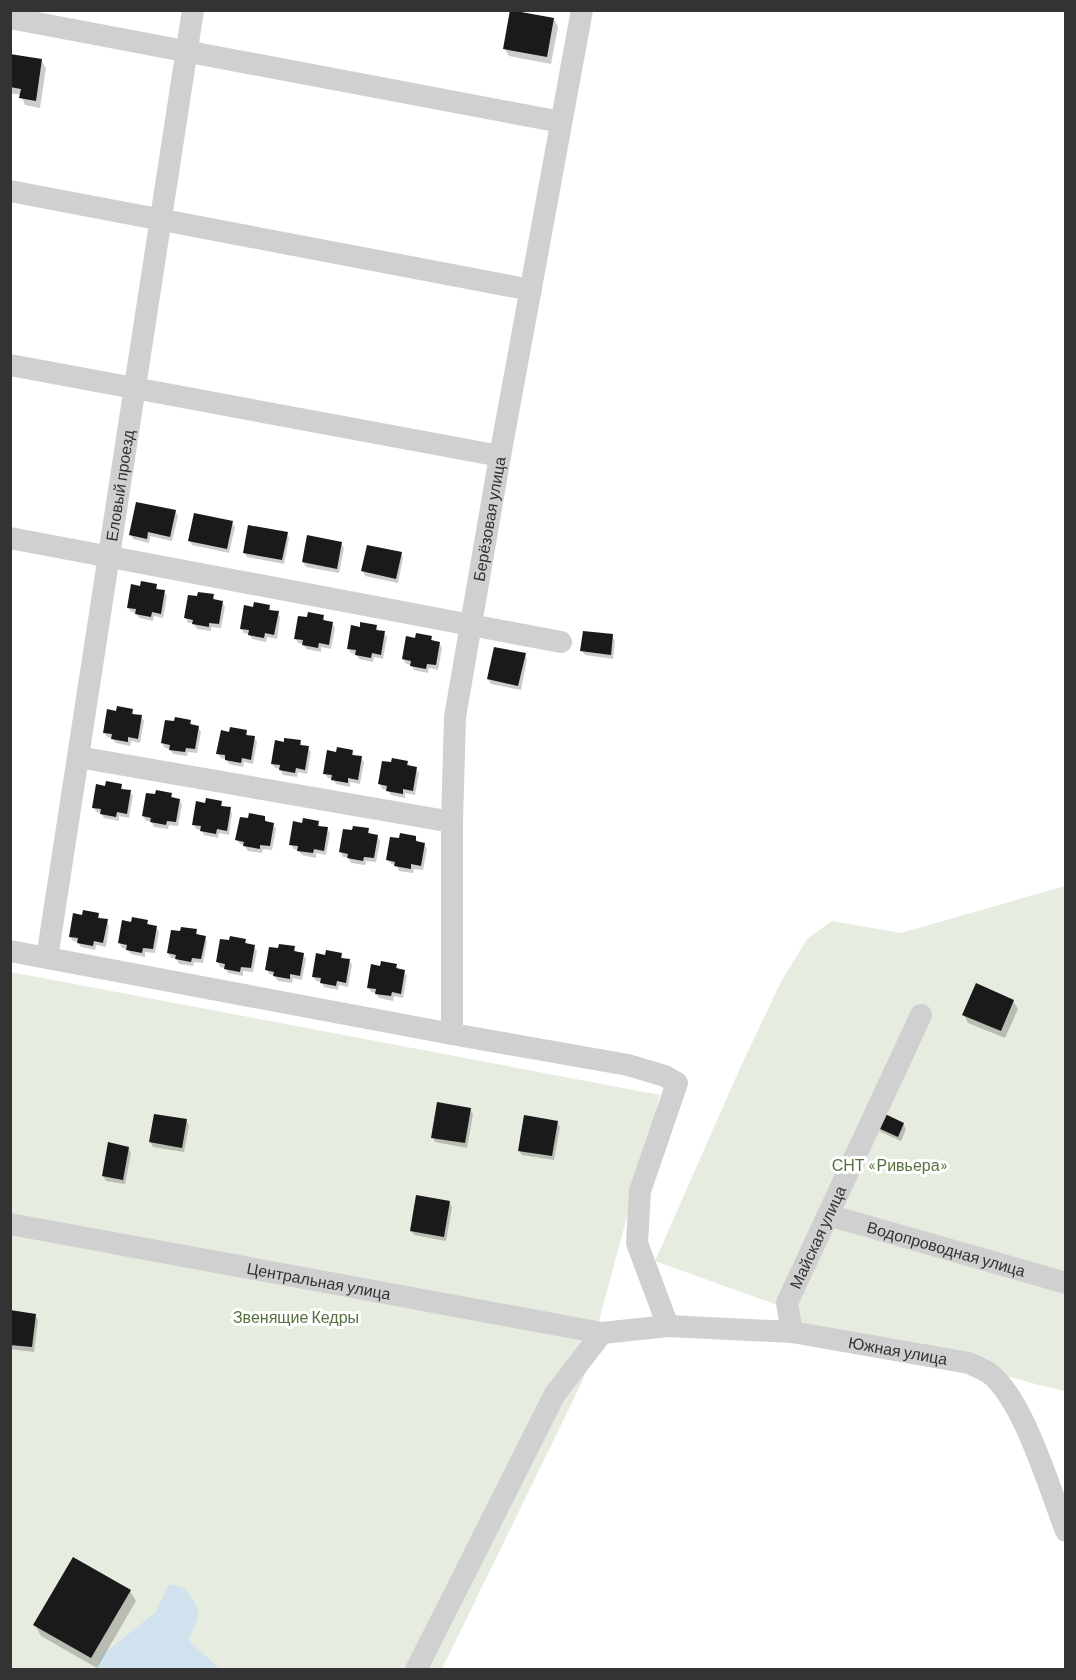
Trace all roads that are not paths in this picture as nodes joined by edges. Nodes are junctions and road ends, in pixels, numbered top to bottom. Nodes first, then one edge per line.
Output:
1 (193, 10) edge
2 (582, 10) edge
3 (10, 18) edge
4 (186, 50) junction
5 (561, 122) junction
6 (10, 191) edge
7 (161, 219) junction
8 (531, 290) junction
9 (10, 365) edge
10 (134, 390) junction
11 (500, 456) junction
12 (10, 538) edge
13 (109, 556) junction
14 (471, 625) junction
15 (561, 642) dead end
16 (78, 757) junction
17 (452, 822) junction
18 (10, 951) edge
19 (47, 958) junction
20 (921, 1015) dead end
21 (452, 1034) junction
22 (828, 1215) junction
23 (10, 1224) edge
24 (1065, 1283) edge
25 (668, 1326) junction
26 (627, 1332) joint
27 (792, 1332) junction
28 (602, 1333) junction
29 (1065, 1531) edge
30 (416, 1670) edge

1 - 4 street, Еловый проезд
2 - 5 street, Берёзовая улица
3 - 4 street
4 - 5 street
4 - 7 street, Еловый проезд
5 - 8 street, Берёзовая улица
6 - 7 street
7 - 8 street
7 - 10 street, Еловый проезд
8 - 11 street, Берёзовая улица
9 - 10 street
10 - 11 street
10 - 13 street, Еловый проезд
11 - 14 street, Берёзовая улица
12 - 13 street
13 - 14 street
13 - 16 street, Еловый проезд
14 - 15 street
14 - 17 street, Берёзовая улица
16 - 17 street
16 - 19 street, Еловый проезд
17 - 21 street, Берёзовая улица
18 - 19 street
19 - 21 street
20 - 22 street, Майская улица
21 - 25 street
22 - 24 street, Водопроводная улица
22 - 27 street, Майская улица
23 - 28 street, Центральная улица
25 - 26 street, Южная улица
25 - 27 street, Южная улица
26 - 28 street, Центральная улица
27 - 29 street, Южная улица
28 - 30 street

